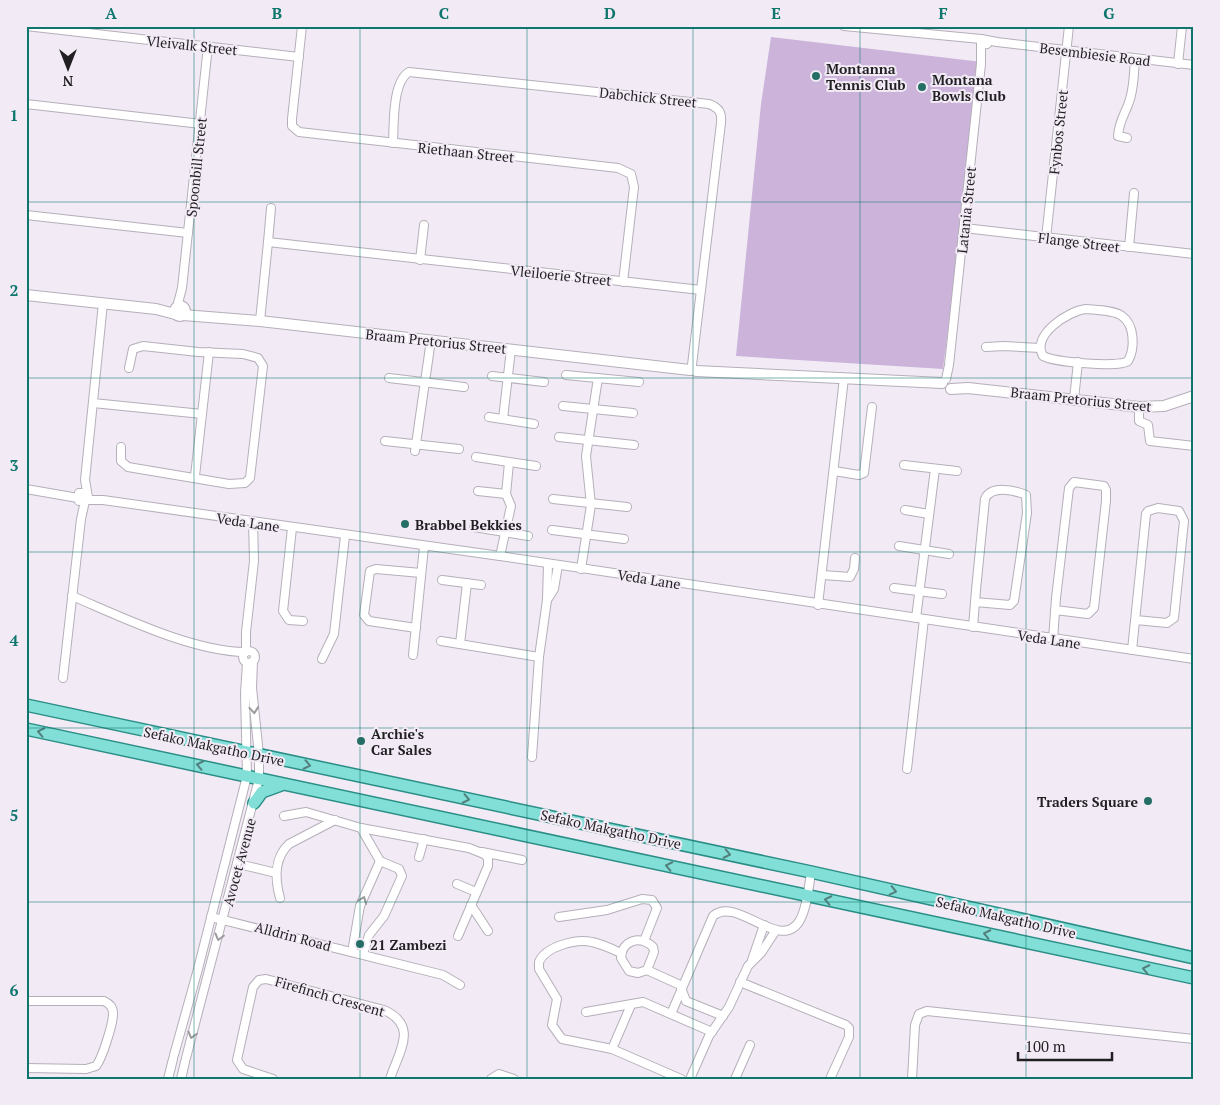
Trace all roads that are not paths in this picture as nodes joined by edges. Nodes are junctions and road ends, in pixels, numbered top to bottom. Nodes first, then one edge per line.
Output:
1 (26, 26) edge
2 (302, 26) edge
3 (844, 26) edge
4 (1069, 26) edge
5 (1182, 26) edge
6 (870, 28) edge
7 (984, 43) junction
8 (208, 46) junction
9 (1066, 51) junction
10 (298, 57) junction
11 (1135, 59) junction
12 (1178, 64) junction
13 (1194, 65) edge
14 (26, 104) edge
15 (201, 124) junction
16 (1127, 138) dead end
17 (393, 144) junction
18 (1134, 193) dead end
19 (271, 208) dead end
20 (26, 216) edge
21 (424, 225) dead end
22 (964, 228) junction
23 (188, 233) junction
24 (1046, 238) junction
25 (268, 242) junction
26 (1129, 248) junction
27 (1194, 254) edge
28 (420, 260) junction
29 (623, 282) junction
30 (701, 290) junction
31 (26, 294) edge
32 (103, 303) junction
33 (178, 310) junction
34 (260, 321) junction
35 (431, 340) junction
36 (986, 347) dead end
37 (1040, 348) junction
38 (511, 349) junction
39 (209, 352) junction
40 (1078, 362) junction
41 (694, 367) junction
42 (129, 368) dead end
43 (566, 375) dead end
44 (492, 376) dead end
45 (389, 378) dead end
46 (508, 378) junction
47 (598, 378) junction
48 (844, 378) junction
49 (424, 382) junction
50 (544, 382) dead end
51 (639, 382) dead end
52 (948, 383) junction
53 (464, 387) dead end
54 (1194, 396) edge
55 (1074, 399) junction
56 (93, 403) junction
57 (563, 406) dead end
58 (872, 407) dead end
59 (1139, 407) junction
60 (593, 408) junction
61 (633, 413) dead end
62 (202, 414) junction
63 (489, 417) dead end
64 (503, 419) junction
65 (534, 424) dead end
66 (559, 437) dead end
67 (588, 440) junction
68 (385, 441) dead end
69 (634, 445) dead end
70 (1194, 446) edge
71 (121, 447) dead end
72 (416, 448) junction
73 (459, 449) dead end
74 (476, 457) dead end
75 (509, 463) junction
76 (536, 466) dead end
77 (904, 466) dead end
78 (936, 469) junction
79 (834, 471) junction
80 (957, 471) dead end
81 (195, 476) junction
82 (26, 489) edge
83 (478, 491) dead end
84 (506, 494) junction
85 (83, 497) junction
86 (553, 499) dead end
87 (591, 505) junction
88 (627, 507) dead end
89 (906, 510) dead end
90 (929, 514) junction
91 (253, 522) junction
92 (292, 528) junction
93 (474, 528) dead end
94 (552, 530) dead end
95 (505, 532) junction
96 (585, 535) junction
97 (346, 536) junction
98 (528, 536) dead end
99 (624, 539) dead end
100 (899, 546) dead end
101 (424, 547) junction
102 (923, 550) junction
103 (949, 554) dead end
104 (500, 556) junction
105 (855, 558) dead end
106 (548, 564) junction
107 (558, 566) junction
108 (580, 569) junction
109 (421, 573) junction
110 (823, 575) junction
111 (442, 580) dead end
112 (467, 583) junction
113 (482, 585) dead end
114 (894, 588) dead end
115 (919, 591) junction
116 (942, 594) dead end
117 (72, 596) junction
118 (547, 600) junction
119 (975, 602) junction
120 (818, 605) junction
121 (1055, 610) junction
122 (920, 619) junction
123 (1136, 620) junction
124 (303, 621) dead end
125 (973, 627) junction
126 (416, 628) junction
127 (1053, 640) junction
128 (441, 641) dead end
129 (460, 644) junction
130 (1132, 650) junction
131 (248, 655) junction
132 (413, 655) dead end
133 (539, 657) junction
134 (322, 659) dead end
135 (1194, 659) edge
136 (62, 678) dead end
137 (26, 705) edge
138 (26, 729) edge
139 (254, 754) junction
140 (532, 757) dead end
141 (907, 769) dead end
142 (253, 777) junction
143 (293, 785) junction
144 (254, 803) junction
145 (284, 816) dead end
146 (335, 820) junction
147 (361, 828) junction
148 (378, 831) junction
149 (424, 839) junction
150 (370, 845) junction
151 (480, 852) junction
152 (419, 857) dead end
153 (522, 860) dead end
154 (380, 861) junction
155 (248, 866) dead end
156 (811, 872) junction
157 (276, 873) junction
158 (458, 884) dead end
159 (476, 892) junction
160 (808, 896) junction
161 (280, 898) dead end
162 (471, 905) junction
163 (211, 916) junction
164 (559, 917) dead end
165 (224, 919) junction
166 (764, 925) junction
167 (488, 930) dead end
168 (776, 930) junction
169 (458, 936) dead end
170 (644, 941) junction
171 (352, 952) junction
172 (621, 953) junction
173 (363, 954) junction
174 (1194, 958) edge
175 (752, 960) junction
176 (647, 970) junction
177 (1194, 978) edge
178 (740, 982) junction
179 (460, 985) dead end
180 (682, 990) junction
181 (26, 1001) edge
182 (631, 1005) junction
183 (586, 1012) dead end
184 (671, 1014) junction
185 (723, 1016) junction
186 (712, 1032) junction
187 (1194, 1040) edge
188 (750, 1045) dead end
189 (612, 1049) junction
190 (26, 1068) edge
191 (738, 1078) edge
192 (915, 1078) edge
193 (168, 1079) edge
194 (181, 1079) edge
195 (273, 1079) edge
196 (390, 1079) edge
197 (491, 1079) edge
198 (514, 1079) edge
199 (680, 1079) edge
200 (690, 1079) edge
201 (830, 1079) edge

1 - 8 street, Vleivalk Street
2 - 10 street, Riethaan Street
3 - 6 street, Besembiesie Road
4 - 9 street, Fynbos Street
5 - 12 street
6 - 7 street, Besembiesie Road
7 - 9 street, Besembiesie Road
7 - 22 street, Latania Street
8 - 10 street, Vleivalk Street
8 - 15 street, Spoonbill Street
9 - 11 street, Besembiesie Road
9 - 24 street, Fynbos Street
10 - 17 street, Riethaan Street
11 - 12 street, Besembiesie Road
11 - 16 street
12 - 13 street, Besembiesie Road
14 - 15 street
15 - 23 street, Spoonbill Street
17 - 29 street, Riethaan Street
17 - 30 street, Dabchick Street
18 - 26 street
19 - 25 street
20 - 23 street
21 - 28 street
22 - 24 street, Flange Street
22 - 52 street, Latania Street
23 - 33 street, Spoonbill Street
24 - 26 street, Flange Street
25 - 28 street, Vleiloerie Street
25 - 34 street
26 - 27 street, Flange Street
28 - 29 street, Vleiloerie Street
29 - 30 street, Vleiloerie Street
30 - 41 street, Dabchick Street
31 - 32 street, Braam Pretorius Street
32 - 33 street, Braam Pretorius Street
32 - 56 street
33 - 34 street, Braam Pretorius Street
34 - 35 street, Braam Pretorius Street
35 - 38 street, Braam Pretorius Street
35 - 49 street
36 - 37 street
37 - 40 street
37 - 40 street
38 - 41 street, Braam Pretorius Street
38 - 46 street
39 - 42 street
39 - 62 street
39 - 81 street
40 - 55 street
41 - 48 street, Braam Pretorius Street
43 - 47 street
44 - 46 street
45 - 49 street
46 - 50 street
46 - 64 street
47 - 51 street
47 - 60 street
48 - 52 street, Braam Pretorius Street
48 - 79 street
49 - 53 street
49 - 72 street
52 - 55 street, Braam Pretorius Street
54 - 59 street, Braam Pretorius Street
55 - 59 street, Braam Pretorius Street
56 - 62 street
56 - 85 street
57 - 60 street
58 - 79 street
59 - 70 street
60 - 61 street
60 - 67 street
62 - 81 street
63 - 64 street
64 - 65 street
66 - 67 street
67 - 69 street
67 - 87 street
68 - 72 street
71 - 81 street
72 - 73 street
74 - 75 street
75 - 76 street
75 - 84 street
77 - 78 street
78 - 80 street
78 - 90 street
79 - 110 street
82 - 85 street
83 - 84 street
84 - 95 street
85 - 91 street, Veda Lane
85 - 117 street
86 - 87 street
87 - 88 street
87 - 96 street
89 - 90 street
90 - 102 street
91 - 92 street, Veda Lane
91 - 131 street, Avocet Avenue
92 - 97 street, Veda Lane
92 - 124 street
93 - 95 street
94 - 96 street
95 - 98 street
95 - 104 street
96 - 99 street
96 - 108 street
97 - 101 street, Veda Lane
97 - 134 street
100 - 102 street
101 - 104 street, Veda Lane
101 - 109 street
102 - 103 street
102 - 115 street
104 - 106 street, Veda Lane
105 - 110 street
106 - 107 street, Veda Lane
106 - 118 street
107 - 108 street, Veda Lane
107 - 118 street
108 - 120 street, Veda Lane
109 - 126 street
109 - 126 street
110 - 120 street
111 - 112 street
112 - 113 street
112 - 129 street
114 - 115 street
115 - 116 street
115 - 122 street
117 - 131 street
117 - 136 street
118 - 133 street
119 - 119 street
119 - 125 street
120 - 122 street, Veda Lane
121 - 121 street
121 - 127 street
122 - 125 street, Veda Lane
122 - 141 street
123 - 123 street
123 - 130 street
125 - 127 street, Veda Lane
126 - 132 street
127 - 130 street, Veda Lane
128 - 129 street
129 - 133 street
130 - 135 street, Veda Lane
131 - 139 street, Avocet Avenue
133 - 140 street
137 - 139 main road, Sefako Makgatho Drive
142 -> 138 main road, Sefako Makgatho Drive
139 - 142 street, Avocet Avenue
139 - 142 street, Avocet Avenue
139 -> 156 main road, Sefako Makgatho Drive
142 - 143 main road, Sefako Makgatho Drive
142 - 144 street, Avocet Avenue
142 - 163 street, Avocet Avenue
143 - 144 main road
160 -> 143 main road, Sefako Makgatho Drive
144 - 165 street, Avocet Avenue
145 - 146 street
146 - 147 street
146 - 157 street
147 - 148 street
147 - 150 street
148 - 149 street
148 - 150 street
149 - 151 street
149 - 152 street
150 - 154 street
151 - 153 street
151 - 159 street
171 -> 154 street
154 - 173 street
155 - 157 street
156 - 160 street
156 -> 174 main road, Sefako Makgatho Drive
157 - 161 street
158 - 159 street
159 - 162 street
160 - 168 street
177 -> 160 main road, Sefako Makgatho Drive
162 - 167 street
162 - 169 street
163 - 165 street, Alldrin Road
163 - 193 street, Avocet Avenue
164 - 170 street
165 - 171 street, Alldrin Road
165 -> 194 street, Avocet Avenue
166 - 168 street
166 - 175 street
166 - 180 street
168 - 175 street
170 - 172 street
170 - 176 street
171 - 173 street, Alldrin Road
172 - 176 street
172 - 189 street
173 - 179 street, Alldrin Road
175 - 178 street
176 - 180 street
178 - 185 street
178 - 201 street
180 - 184 street
180 - 185 street
181 - 190 street
182 - 183 street
182 - 184 street
182 - 189 street
184 - 186 street
185 - 186 street
186 - 200 street
187 - 192 street
188 - 191 street
189 - 199 street
195 - 196 street, Firefinch Crescent
197 - 198 street

